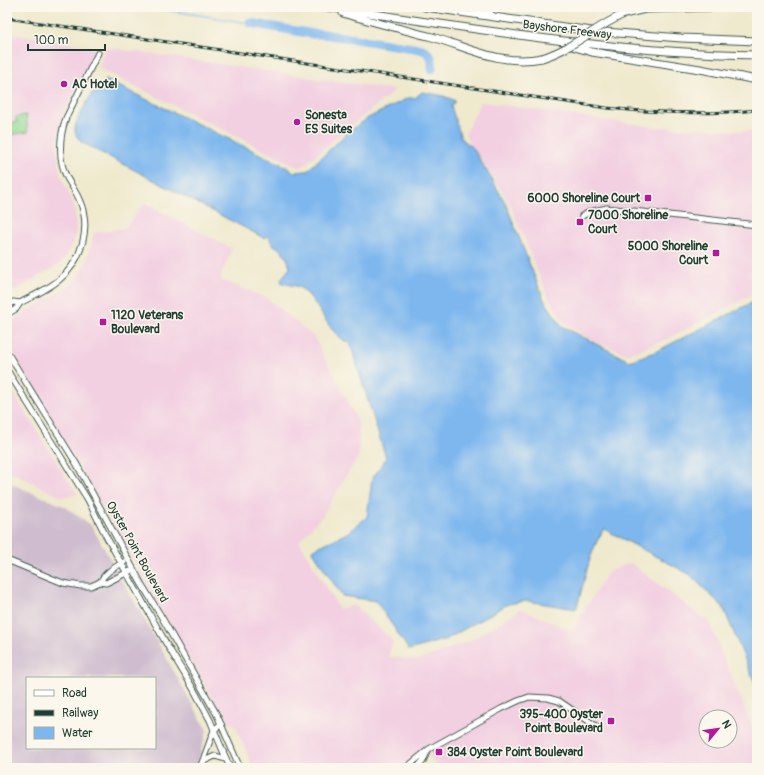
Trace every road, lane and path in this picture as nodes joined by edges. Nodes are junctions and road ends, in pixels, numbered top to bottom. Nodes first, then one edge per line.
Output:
1 (324, 7) edge
2 (327, 7) edge
3 (425, 7) edge
4 (477, 7) edge
5 (714, 7) edge
6 (495, 17) junction
7 (553, 40) junction
8 (757, 41) edge
9 (98, 53) dead end
10 (757, 55) edge
11 (757, 80) edge
12 (582, 216) dead end
13 (757, 225) edge
14 (20, 303) junction
15 (7, 306) edge
16 (7, 314) edge
17 (7, 352) edge
18 (7, 370) edge
19 (7, 560) edge
20 (128, 560) junction
21 (122, 563) junction
22 (133, 569) junction
23 (127, 573) junction
24 (100, 582) junction
25 (221, 724) junction
26 (599, 728) dead end
27 (214, 730) junction
28 (429, 749) junction
29 (226, 759) junction
30 (204, 761) junction
31 (200, 768) edge
32 (230, 768) edge
33 (240, 768) edge
34 (406, 768) edge
35 (417, 768) edge

1 - 5 highway, bridge
2 - 7 highway, Bayshore Freeway
3 - 6 highway, Bayshore Freeway
4 - 6 highway
6 - 8 highway, Bayshore Freeway
7 - 10 highway, Bayshore Freeway
7 - 11 highway
9 - 14 street
12 - 13 street
14 - 15 street
14 - 16 street
17 - 20 street, Oyster Point Boulevard
18 - 21 street, Oyster Point Boulevard
19 - 24 street
20 - 21 street
20 - 22 street, Oyster Point Boulevard
21 - 23 street, Oyster Point Boulevard
21 - 24 street
22 - 23 street
22 - 25 street, Oyster Point Boulevard
23 - 24 street
23 - 27 street, Oyster Point Boulevard
25 - 27 street
25 - 33 street, Oyster Point Boulevard
26 - 28 street
27 - 29 street, Oyster Point Boulevard
27 - 30 street
28 - 34 street
28 - 35 street
29 - 30 street
29 - 32 street, Oyster Point Boulevard
30 - 31 street

